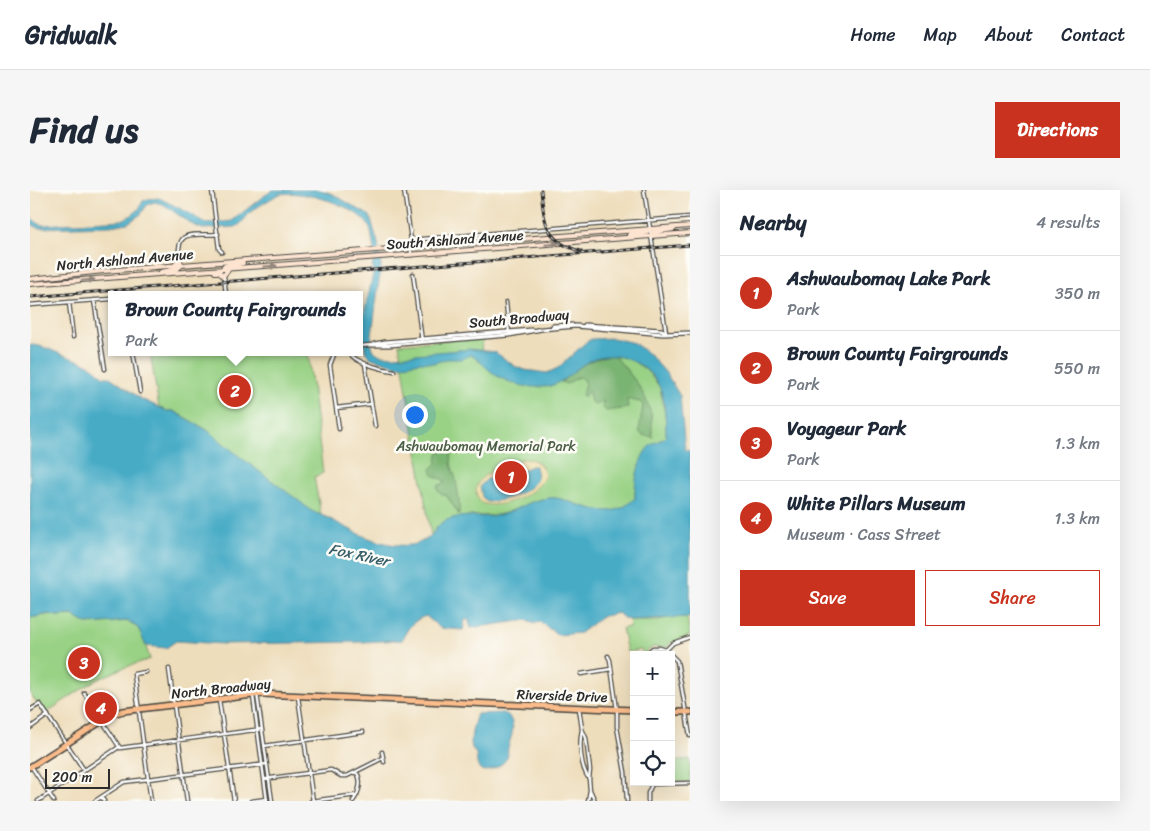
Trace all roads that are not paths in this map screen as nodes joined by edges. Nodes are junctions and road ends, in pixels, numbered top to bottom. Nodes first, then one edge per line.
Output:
1 (212, 190) edge
2 (404, 190) edge
3 (644, 190) edge
4 (690, 217) edge
5 (648, 220) junction
6 (690, 226) edge
7 (650, 228) junction
8 (690, 233) edge
9 (218, 234) junction
10 (650, 236) junction
11 (617, 238) junction
12 (411, 240) junction
13 (412, 247) junction
14 (222, 252) dead end
15 (411, 255) junction
16 (245, 260) junction
17 (251, 260) junction
18 (181, 262) junction
19 (222, 262) joint
20 (222, 273) junction
21 (414, 274) dead end
22 (148, 275) junction
23 (30, 279) edge
24 (30, 284) edge
25 (225, 291) edge
26 (108, 299) edge
27 (94, 300) junction
28 (69, 302) junction
29 (506, 302) dead end
30 (30, 305) edge
31 (509, 333) junction
32 (666, 333) junction
33 (690, 333) edge
34 (74, 337) dead end
35 (422, 341) junction
36 (373, 345) joint
37 (363, 346) edge
38 (135, 356) edge
39 (333, 356) edge
40 (352, 356) edge
41 (365, 364) junction
42 (105, 369) dead end
43 (394, 371) dead end
44 (140, 392) dead end
45 (371, 404) junction
46 (336, 408) junction
47 (375, 426) dead end
48 (339, 429) dead end
49 (690, 637) edge
50 (666, 650) junction
51 (650, 651) edge
52 (608, 656) dead end
53 (169, 669) dead end
54 (611, 669) junction
55 (146, 672) dead end
56 (580, 674) dead end
57 (84, 693) dead end
58 (255, 694) junction
59 (298, 695) junction
60 (219, 699) junction
61 (490, 704) joint
62 (174, 705) junction
63 (578, 708) junction
64 (138, 709) junction
65 (30, 710) edge
66 (617, 710) junction
67 (630, 710) edge
68 (675, 712) edge
69 (688, 712) edge
70 (48, 715) junction
71 (102, 720) junction
72 (690, 726) edge
73 (30, 728) edge
74 (262, 729) junction
75 (257, 730) junction
76 (582, 730) junction
77 (363, 732) dead end
78 (224, 734) junction
79 (690, 736) edge
80 (179, 740) junction
81 (304, 740) junction
82 (66, 743) junction
83 (143, 745) junction
84 (264, 746) junction
85 (119, 747) junction
86 (382, 752) dead end
87 (262, 764) junction
88 (266, 764) junction
89 (30, 766) edge
90 (229, 768) junction
91 (84, 770) junction
92 (356, 772) junction
93 (309, 773) junction
94 (184, 774) junction
95 (148, 779) junction
96 (269, 779) junction
97 (589, 779) junction
98 (264, 780) junction
99 (675, 783) edge
100 (690, 783) edge
101 (651, 786) edge
102 (590, 790) junction
103 (49, 794) junction
104 (357, 795) junction
105 (101, 796) junction
106 (267, 800) edge
107 (272, 800) edge
108 (38, 801) edge
109 (54, 801) edge
110 (94, 801) edge
111 (104, 801) edge
112 (151, 801) edge
113 (187, 801) edge
114 (234, 801) edge
115 (251, 801) edge
116 (312, 801) edge
117 (354, 801) edge
118 (588, 801) edge
119 (595, 801) edge
120 (627, 801) edge
121 (648, 801) edge

1 - 9 street
2 - 12 street
3 - 5 street
4 - 5 street
5 - 7 street
5 - 12 street
6 - 7 main road, South Ashland Avenue
6 - 10 main road
7 - 10 street
7 - 11 main road
7 - 13 main road, South Ashland Avenue
8 - 10 main road, South Ashland Avenue
9 - 14 street
9 - 18 street
10 - 11 main road, South Ashland Avenue
10 - 32 street
15 -> 11 main road, South Ashland Avenue
12 - 13 street
13 - 15 street
13 - 17 main road, South Ashland Avenue
20 -> 15 main road, South Ashland Avenue
16 - 17 main road, South Ashland Avenue
16 - 18 main road
16 - 19 main road, South Ashland Avenue
17 - 20 main road
18 - 19 main road, North Ashland Avenue
18 - 22 main road
18 - 23 main road, North Ashland Avenue
20 - 22 main road, North Ashland Avenue
20 - 25 street
21 - 35 street
24 -> 22 main road, North Ashland Avenue
26 - 27 street
27 - 28 street
27 - 42 street
28 - 30 street
28 - 34 street
29 - 31 street
31 - 32 street, South Broadway
31 - 35 street, South Broadway
32 - 33 street, South Broadway
35 - 36 street, South Broadway
36 - 37 street, South Broadway
38 - 44 street
39 - 46 street
40 - 41 street
41 - 43 street
41 - 45 street
45 - 46 street
45 - 47 street
46 - 48 street
49 - 50 street
50 - 51 street
50 - 69 street
52 - 54 street
53 - 62 street
54 - 56 street
54 - 66 street
55 - 64 street
57 - 71 street
58 - 59 main road, North Broadway
58 - 60 main road, North Broadway
58 - 74 street
58 - 75 street
59 - 61 main road, North Broadway
59 - 81 street
60 - 62 main road, North Broadway
60 - 78 street
61 - 63 main road, Riverside Drive
62 - 64 main road, North Broadway
62 - 80 street
63 - 66 main road, Riverside Drive
63 - 76 street
64 - 71 main road, North Broadway
64 - 83 street
65 - 70 street
66 - 67 main road, Riverside Drive
66 - 120 street
68 - 69 main road
69 - 72 street
70 - 73 street
70 - 82 street
71 - 82 main road, North Broadway
71 - 85 street
72 - 79 street
74 - 75 street
74 - 84 street
75 - 78 street
75 - 87 street
76 - 97 street
76 - 97 street
77 - 81 street
78 - 80 street
78 - 90 street
80 - 83 street
80 - 94 street
81 - 84 street
81 - 93 street
82 - 89 main road, North Broadway
82 - 91 street
83 - 85 street
83 - 95 street
84 - 88 street
85 - 91 street
86 - 92 street
87 - 88 street
87 - 90 street
87 - 98 street
88 - 96 street
89 - 103 street
90 - 94 street
90 - 114 street
91 - 103 street
92 - 93 street
92 - 104 street
93 - 96 street
93 - 116 street
94 - 95 street
94 - 113 street
95 - 105 street
95 - 112 street
96 - 98 street
96 - 107 street
97 - 102 street
98 - 106 street
99 - 100 street
101 - 121 street
102 - 118 street
102 - 119 street
103 - 108 street
103 - 109 street
104 - 116 street
104 - 117 street
105 - 110 street
105 - 111 street
106 - 107 street
106 - 115 street

